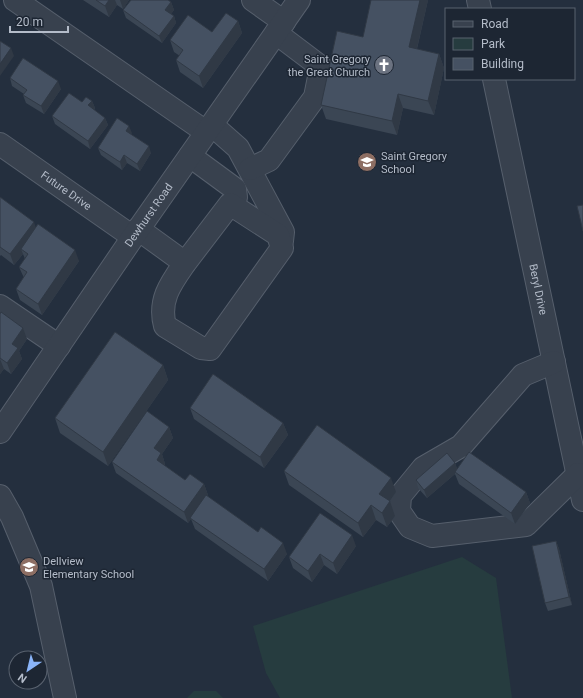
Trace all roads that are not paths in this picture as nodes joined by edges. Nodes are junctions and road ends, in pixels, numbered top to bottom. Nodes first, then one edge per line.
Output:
1 (16, 0) edge
2 (253, 0) edge
3 (299, 0) edge
4 (280, 28) junction
5 (494, 80) edge
6 (209, 128) junction
7 (0, 144) edge
8 (190, 156) junction
9 (250, 169) junction
10 (234, 205) junction
11 (136, 233) junction
12 (282, 248) junction
13 (185, 263) junction
14 (0, 306) edge
15 (59, 346) junction
16 (554, 362) junction
17 (0, 432) edge
18 (578, 474) junction
19 (0, 496) edge
20 (583, 500) edge
21 (65, 698) edge

1 - 6 street
2 - 4 street
3 - 4 street, Dewhurst Road
4 - 6 street, Dewhurst Road
4 - 9 street
5 - 16 street, Beryl Drive
6 - 8 street, Dewhurst Road
6 - 9 street
7 - 11 street, Future Drive
8 - 10 street
8 - 11 street, Dewhurst Road
9 - 12 street
10 - 12 street
10 - 13 street
11 - 13 street, Future Drive
11 - 15 street, Dewhurst Road
12 - 13 street
14 - 15 street
15 - 17 street, Dewhurst Road
16 - 18 street, Beryl Drive
16 - 18 street
18 - 20 street, Beryl Drive
19 - 21 street

